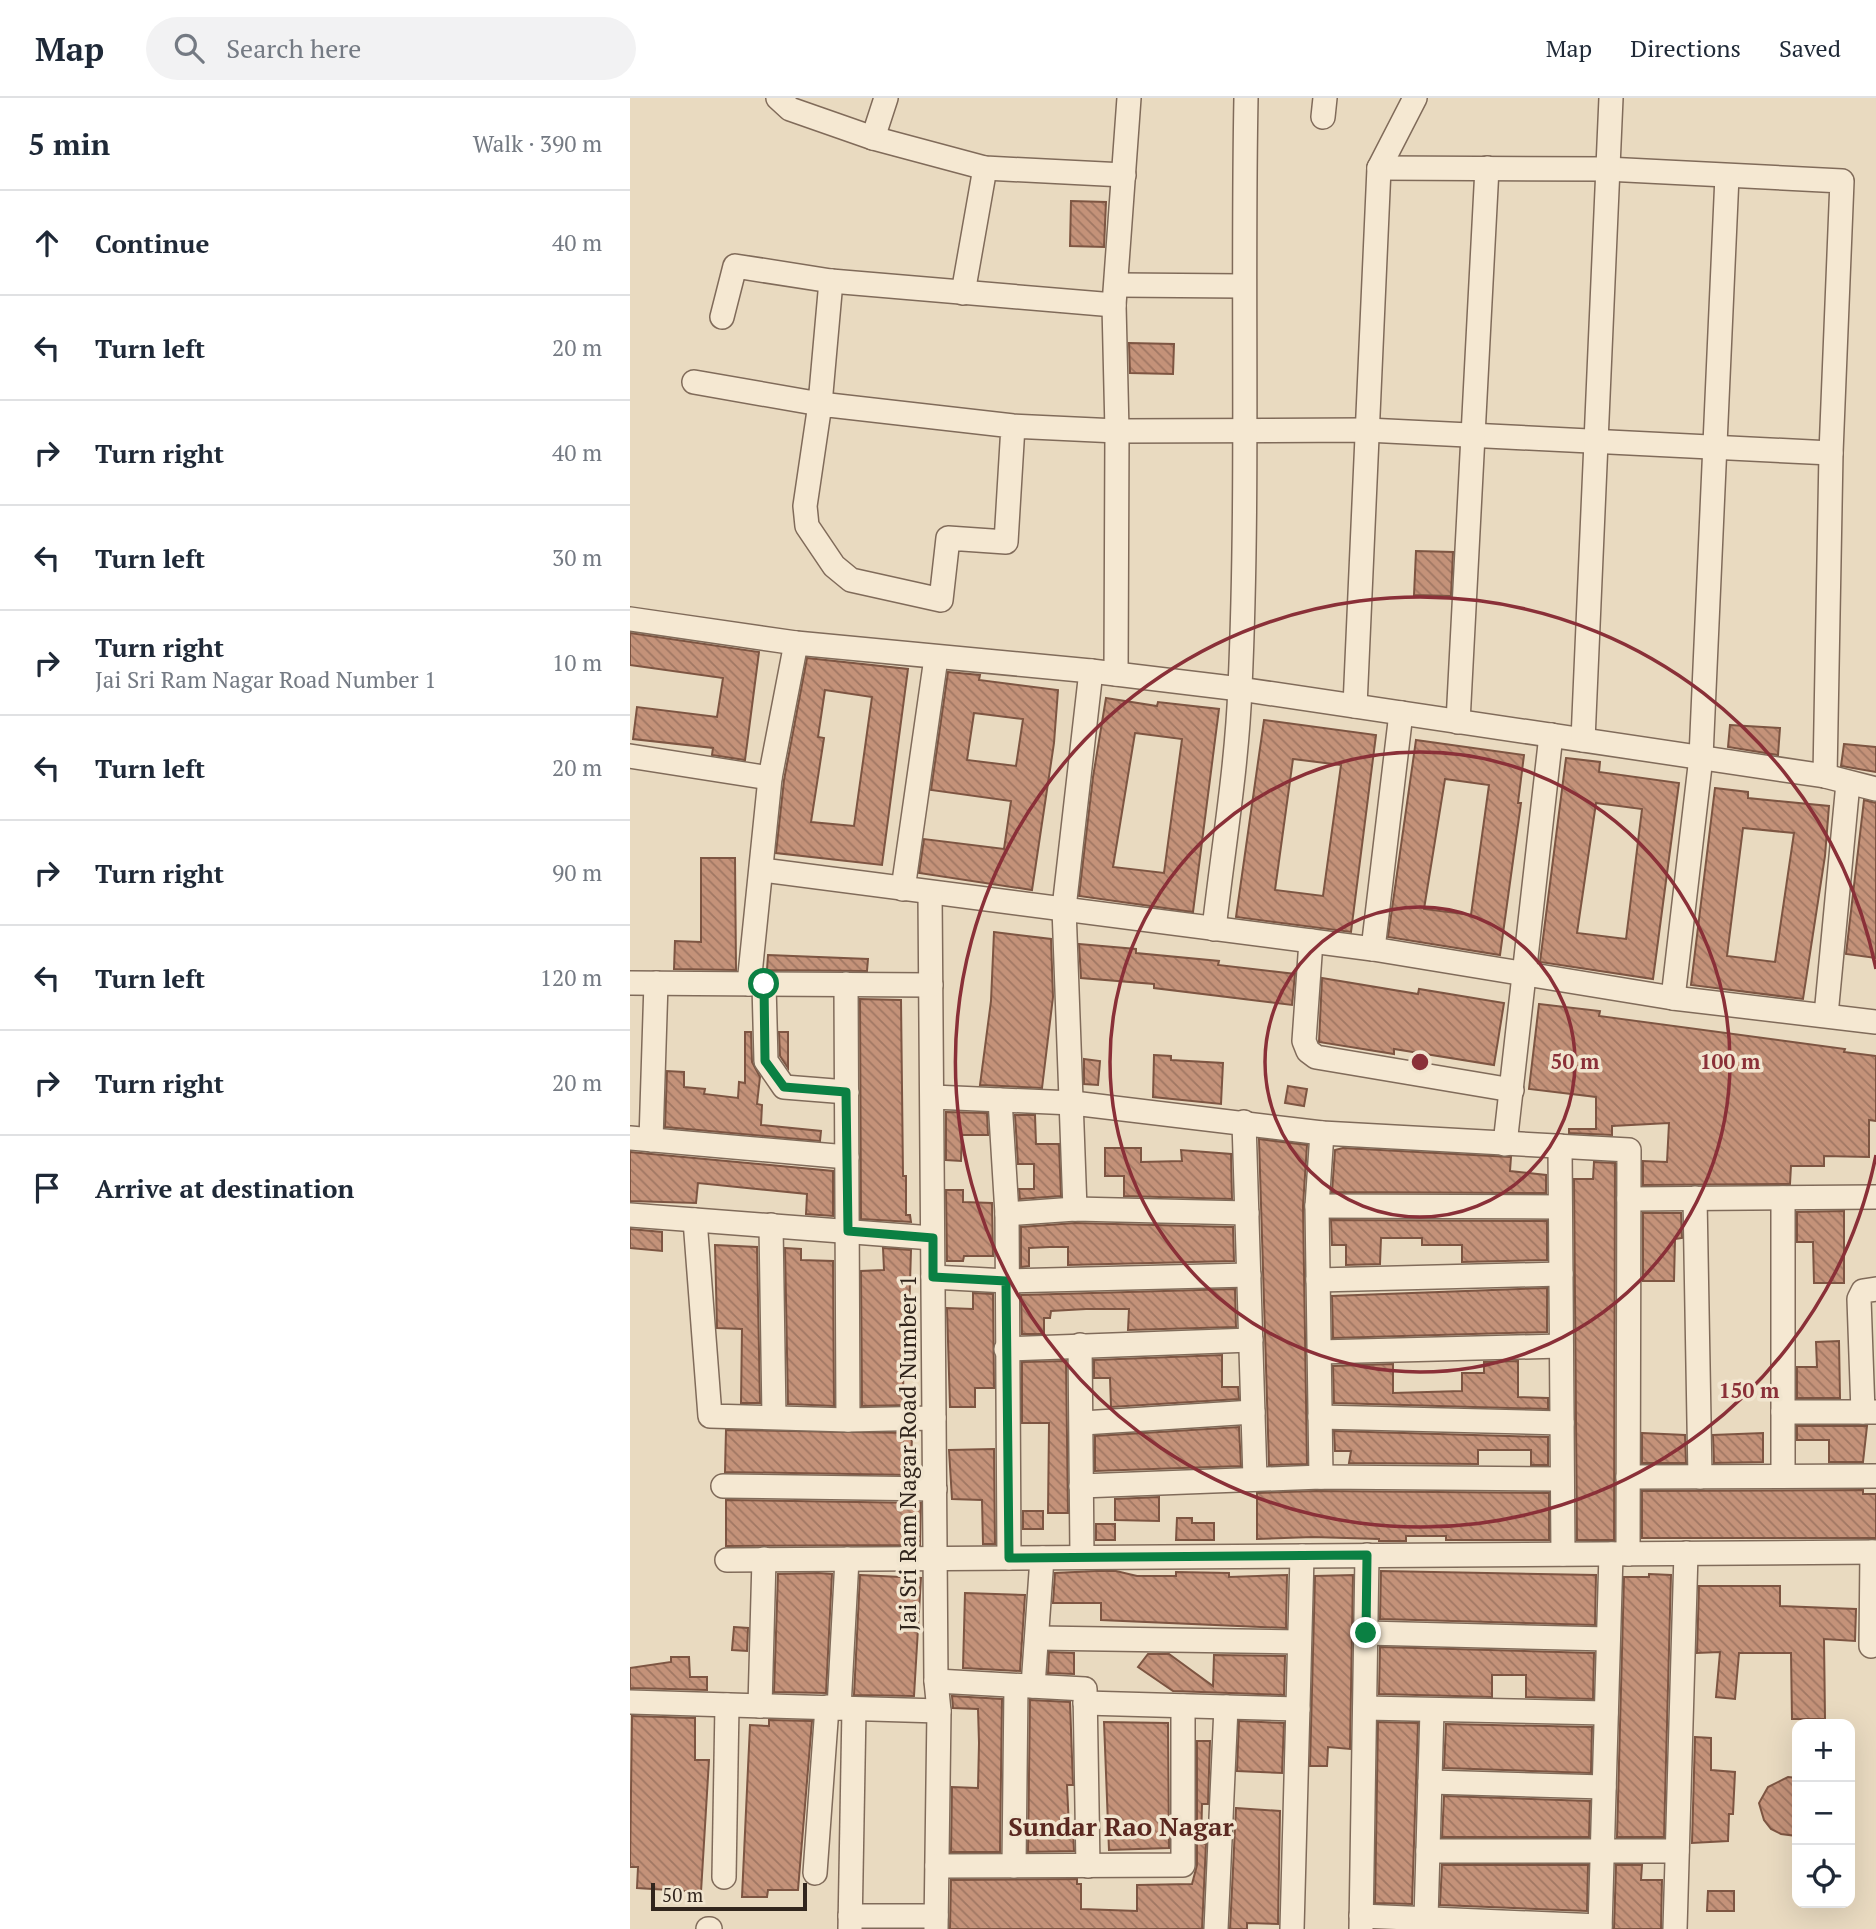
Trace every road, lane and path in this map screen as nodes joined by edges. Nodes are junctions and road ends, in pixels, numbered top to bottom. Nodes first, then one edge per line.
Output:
1 (778, 98) edge
2 (886, 98) edge
3 (1129, 98) edge
4 (1246, 98) edge
5 (1415, 98) edge
6 (1611, 98) edge
7 (873, 138) junction
8 (985, 168) junction
9 (1380, 168) junction
10 (1487, 168) junction
11 (1606, 169) junction
12 (1124, 175) junction
13 (1727, 176) junction
14 (831, 281) junction
15 (1242, 286) junction
16 (963, 293) junction
17 (1116, 295) junction
18 (722, 317) dead end
19 (694, 382) dead end
20 (820, 404) junction
21 (1013, 426) junction
22 (1367, 430) junction
23 (1117, 431) junction
24 (1247, 431) junction
25 (1473, 435) junction
26 (1594, 441) junction
27 (1716, 447) junction
28 (1831, 453) junction
29 (630, 619) edge
30 (796, 643) junction
31 (936, 658) junction
32 (1091, 671) junction
33 (1116, 674) junction
34 (1240, 690) junction
35 (1355, 706) junction
36 (1401, 713) junction
37 (1458, 722) junction
38 (1551, 736) junction
39 (1583, 740) junction
40 (630, 756) edge
41 (1701, 757) junction
42 (1825, 776) junction
43 (770, 778) junction
44 (1849, 783) junction
45 (1876, 789) edge
46 (762, 870) junction
47 (903, 889) junction
48 (930, 893) junction
49 (1064, 908) junction
50 (1214, 929) junction
51 (1311, 941) junction
52 (1373, 949) junction
53 (1523, 973) junction
54 (630, 983) edge
55 (656, 983) junction
56 (757, 984) junction
57 (846, 984) junction
58 (930, 985) junction
59 (1673, 998) junction
60 (1826, 1015) junction
61 (1876, 1022) edge
62 (1511, 1090) junction
63 (846, 1092) junction
64 (933, 1097) junction
65 (1000, 1100) junction
66 (1073, 1103) junction
67 (1244, 1122) junction
68 (1322, 1133) junction
69 (640, 1139) edge
70 (1505, 1144) junction
71 (1560, 1146) junction
72 (847, 1157) junction
73 (1876, 1197) edge
74 (1695, 1198) junction
75 (1783, 1198) junction
76 (1629, 1199) junction
77 (1317, 1206) junction
78 (1560, 1207) junction
79 (1075, 1209) junction
80 (1247, 1213) junction
81 (630, 1214) edge
82 (1007, 1214) junction
83 (695, 1220) junction
84 (771, 1225) junction
85 (848, 1231) junction
86 (933, 1238) junction
87 (1561, 1274) junction
88 (1249, 1275) junction
89 (933, 1277) junction
90 (1318, 1280) junction
91 (1006, 1281) junction
92 (1876, 1289) edge
93 (1251, 1340) junction
94 (1080, 1345) junction
95 (1561, 1346) junction
96 (1006, 1349) junction
97 (1319, 1352) junction
98 (1253, 1412) junction
99 (1783, 1412) junction
100 (1869, 1412) edge
101 (774, 1417) junction
102 (1320, 1417) junction
103 (934, 1418) junction
104 (848, 1420) junction
105 (1083, 1423) junction
106 (1562, 1423) junction
107 (1783, 1476) junction
108 (1876, 1476) edge
109 (1321, 1477) junction
110 (1628, 1477) junction
111 (1700, 1477) junction
112 (1255, 1479) junction
113 (1562, 1479) junction
114 (723, 1486) dead end
115 (1081, 1486) junction
116 (935, 1489) junction
117 (1874, 1552) edge
118 (1686, 1553) junction
119 (1563, 1554) junction
120 (1620, 1554) junction
121 (1367, 1555) junction
122 (1302, 1556) junction
123 (1009, 1558) junction
124 (1042, 1558) junction
125 (1082, 1558) junction
126 (764, 1559) junction
127 (847, 1559) junction
128 (935, 1559) junction
129 (727, 1560) dead end
130 (1366, 1633) junction
131 (1038, 1639) junction
132 (1608, 1639) junction
133 (1299, 1642) junction
134 (1871, 1646) dead end
135 (936, 1681) junction
136 (1025, 1686) junction
137 (630, 1702) edge
138 (1085, 1703) junction
139 (727, 1705) junction
140 (760, 1706) junction
141 (1183, 1706) junction
142 (1226, 1707) junction
143 (840, 1708) junction
144 (1365, 1708) junction
145 (1298, 1709) junction
146 (1432, 1710) junction
147 (939, 1711) junction
148 (1606, 1713) junction
149 (1430, 1782) junction
150 (1604, 1787) junction
151 (1428, 1851) junction
152 (1602, 1851) junction
153 (1677, 1851) junction
154 (937, 1866) junction
155 (1014, 1866) junction
156 (1088, 1866) junction
157 (815, 1873) dead end
158 (724, 1877) dead end
159 (1426, 1919) junction
160 (850, 1922) edge
161 (936, 1922) edge
162 (1361, 1922) edge
163 (1600, 1927) edge
164 (1216, 1929) edge
165 (1292, 1929) edge
166 (1675, 1929) edge

1 - 7 street
2 - 7 street
3 - 12 street
4 - 15 street
5 - 9 street
6 - 11 street
7 - 8 street
8 - 12 street
8 - 16 street
9 - 10 street
9 - 22 street
10 - 11 street
10 - 25 street
11 - 13 street
11 - 26 street
12 - 17 street
13 - 27 street
13 - 28 street
14 - 16 street
14 - 18 street
14 - 20 street
15 - 17 street
15 - 24 street
16 - 17 street
17 - 23 street
19 - 20 street
20 - 21 street
20 - 21 street
21 - 23 street
22 - 24 street
22 - 25 street
22 - 35 street
23 - 24 street
23 - 33 street
24 - 34 street
25 - 26 street
25 - 37 street
26 - 27 street
26 - 39 street
27 - 28 street
27 - 41 street
28 - 42 street
29 - 30 street
30 - 31 street
30 - 43 street
31 - 32 street
31 - 47 street
32 - 33 street
32 - 49 street
33 - 34 street
34 - 35 street
34 - 50 street
35 - 36 street
36 - 37 street
36 - 52 street
37 - 38 street
38 - 39 street
38 - 53 street
39 - 41 street
40 - 43 street
41 - 42 street
41 - 59 street
42 - 44 street
43 - 46 street
44 - 45 street
44 - 60 street
46 - 47 street
46 - 56 street
47 - 48 street
48 - 49 street
48 - 58 street, Jai Sri Ram Nagar Road Number 1
49 - 50 street
49 - 66 street
50 - 51 street
51 - 52 street
51 - 62 street
52 - 53 street
53 - 59 street
53 - 62 street
54 - 55 street
55 - 56 street
55 - 69 street
56 - 57 street
56 - 63 street
57 - 58 street
57 - 63 street
58 - 64 street, Jai Sri Ram Nagar Road Number 1
59 - 60 street
60 - 61 street
62 - 70 street
63 - 72 street
64 - 65 street
64 - 86 street, Jai Sri Ram Nagar Road Number 1
65 - 66 street
65 - 82 street
66 - 67 street
66 - 79 street
67 - 68 street
67 - 80 street
68 - 70 street
68 - 77 street
69 - 72 street
70 - 71 street
71 - 76 street
71 - 78 street
72 - 85 street
73 - 75 street
74 - 75 street
74 - 76 street
74 - 111 street
75 - 99 street
76 - 110 street
77 - 78 street
77 - 90 street
78 - 87 street
79 - 80 street
79 - 82 street
80 - 88 street
81 - 83 street
82 - 91 street
83 - 84 street
83 - 101 street
84 - 85 street
84 - 101 street
85 - 86 street
85 - 104 street
86 - 89 street, Jai Sri Ram Nagar Road Number 1
87 - 90 street
87 - 95 street
88 - 91 street
88 - 93 street
89 - 91 street
89 - 103 street, Jai Sri Ram Nagar Road Number 1
90 - 97 street
91 - 96 street
92 - 100 street
93 - 94 street
93 - 98 street
94 - 96 street
94 - 105 street
95 - 97 street
95 - 106 street
96 - 123 street
97 - 102 street
98 - 105 street
98 - 112 street
99 - 100 street
99 - 107 street
101 - 104 street
102 - 106 street
102 - 109 street
103 - 104 street
103 - 116 street, Jai Sri Ram Nagar Road Number 1
105 - 115 street
106 - 113 street
107 - 108 street
107 - 111 street
109 - 112 street
109 - 113 street
110 - 111 street
110 - 120 street
112 - 115 street
113 - 119 street
114 - 116 street
115 - 125 street
116 - 128 street, Jai Sri Ram Nagar Road Number 1
117 - 118 street
117 - 134 street
118 - 120 street
118 - 153 street
119 - 120 street
119 - 121 street
120 - 132 street
121 - 122 street
121 - 130 street
122 - 125 street
122 - 133 street
123 - 124 street
123 - 128 street
124 - 125 street
124 - 131 street
126 - 127 street
126 - 129 street
126 - 140 street
127 - 128 street
127 - 143 street
128 - 135 street, Jai Sri Ram Nagar Road Number 1
130 - 132 street
130 - 144 street
131 - 133 street
131 - 136 street
132 - 148 street
133 - 145 street
135 - 136 street
135 - 147 street, Jai Sri Ram Nagar Road Number 1
136 - 138 street
136 - 155 street
137 - 139 street
138 - 141 street
138 - 156 street
139 - 140 street
139 - 158 street
140 - 143 street
141 - 142 street
141 - 156 street
142 - 145 street
142 - 164 street
143 - 147 street
143 - 157 street
143 - 160 street
144 - 146 street
144 - 162 street
145 - 165 street
146 - 148 street
146 - 149 street
147 - 154 street, Jai Sri Ram Nagar Road Number 1
148 - 150 street
149 - 150 street
149 - 151 street
150 - 152 street
151 - 152 street
151 - 159 street
152 - 153 street
152 - 163 street
153 - 166 street
154 - 155 street
154 - 161 street, Jai Sri Ram Nagar Road Number 1
155 - 156 street
159 - 162 street
159 - 163 street
160 - 161 street

